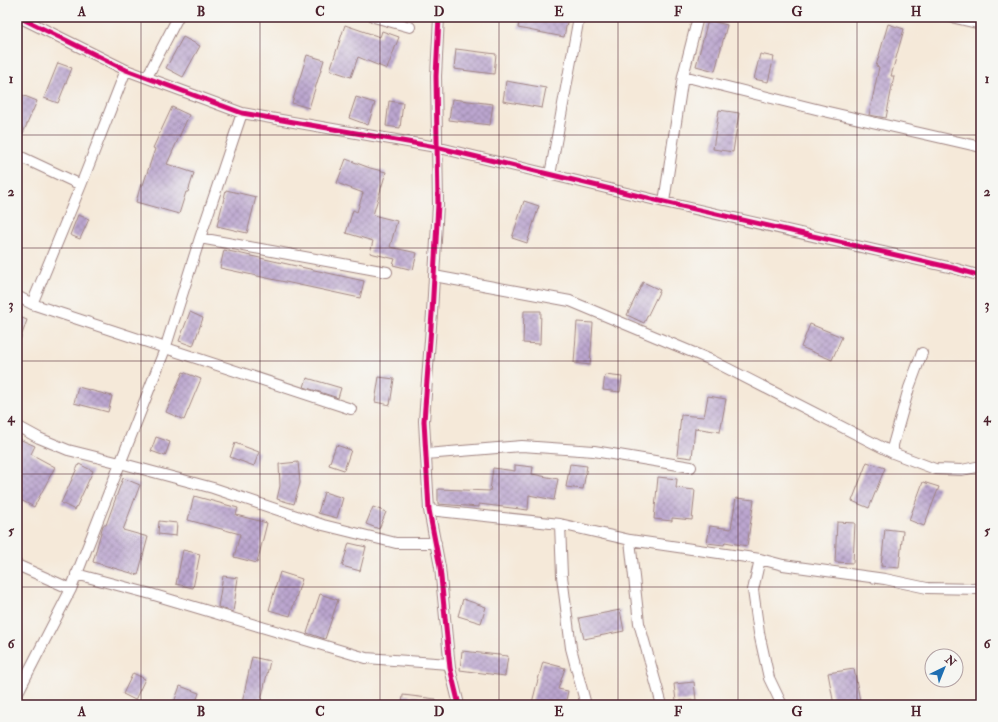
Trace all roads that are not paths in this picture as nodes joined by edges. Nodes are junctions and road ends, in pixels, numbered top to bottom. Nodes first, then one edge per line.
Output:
1 (19, 17) edge
2 (178, 17) edge
3 (374, 17) edge
4 (439, 17) edge
5 (579, 17) edge
6 (698, 17) edge
7 (951, 17) edge
8 (981, 24) edge
9 (410, 28) dead end
10 (126, 70) junction
11 (683, 76) junction
12 (147, 77) junction
13 (242, 113) junction
14 (981, 146) edge
15 (436, 147) junction
16 (17, 156) edge
17 (550, 175) junction
18 (81, 185) junction
19 (664, 202) junction
20 (200, 238) junction
21 (387, 272) dead end
22 (434, 276) junction
23 (981, 276) edge
24 (17, 296) edge
25 (32, 304) junction
26 (165, 349) junction
27 (922, 353) dead end
28 (351, 409) dead end
29 (17, 426) edge
30 (893, 453) junction
31 (426, 454) junction
32 (120, 463) junction
33 (981, 466) edge
34 (691, 467) dead end
35 (429, 510) junction
36 (560, 524) junction
37 (630, 540) junction
38 (436, 542) junction
39 (760, 559) junction
40 (17, 565) edge
41 (76, 574) junction
42 (981, 588) edge
43 (70, 589) junction
44 (449, 664) junction
45 (17, 694) edge
46 (459, 705) edge
47 (586, 705) edge
48 (662, 705) edge
49 (782, 705) edge

1 - 10 street
2 - 12 street
3 - 9 street
4 - 15 street
5 - 17 street
6 - 11 street
7 - 8 street
10 - 12 street
10 - 18 street
11 - 14 street
11 - 19 street
12 - 13 street
13 - 15 street
13 - 20 street
15 - 17 street
15 - 22 street
16 - 18 street
17 - 19 street
18 - 25 street
19 - 23 street
20 - 21 street
20 - 26 street
22 - 30 street
22 - 31 street
24 - 25 street
25 - 26 street
26 - 28 street
26 - 32 street
27 - 30 street
29 - 32 street
30 - 33 street
31 - 34 street
31 - 35 street
32 - 38 street
32 - 41 street
35 - 36 street
35 - 38 street
36 - 37 street
36 - 47 street
37 - 39 street
37 - 48 street
38 - 44 street
39 - 42 street
39 - 49 street
40 - 43 street
41 - 43 street
41 - 44 street
43 - 45 street
44 - 46 street

